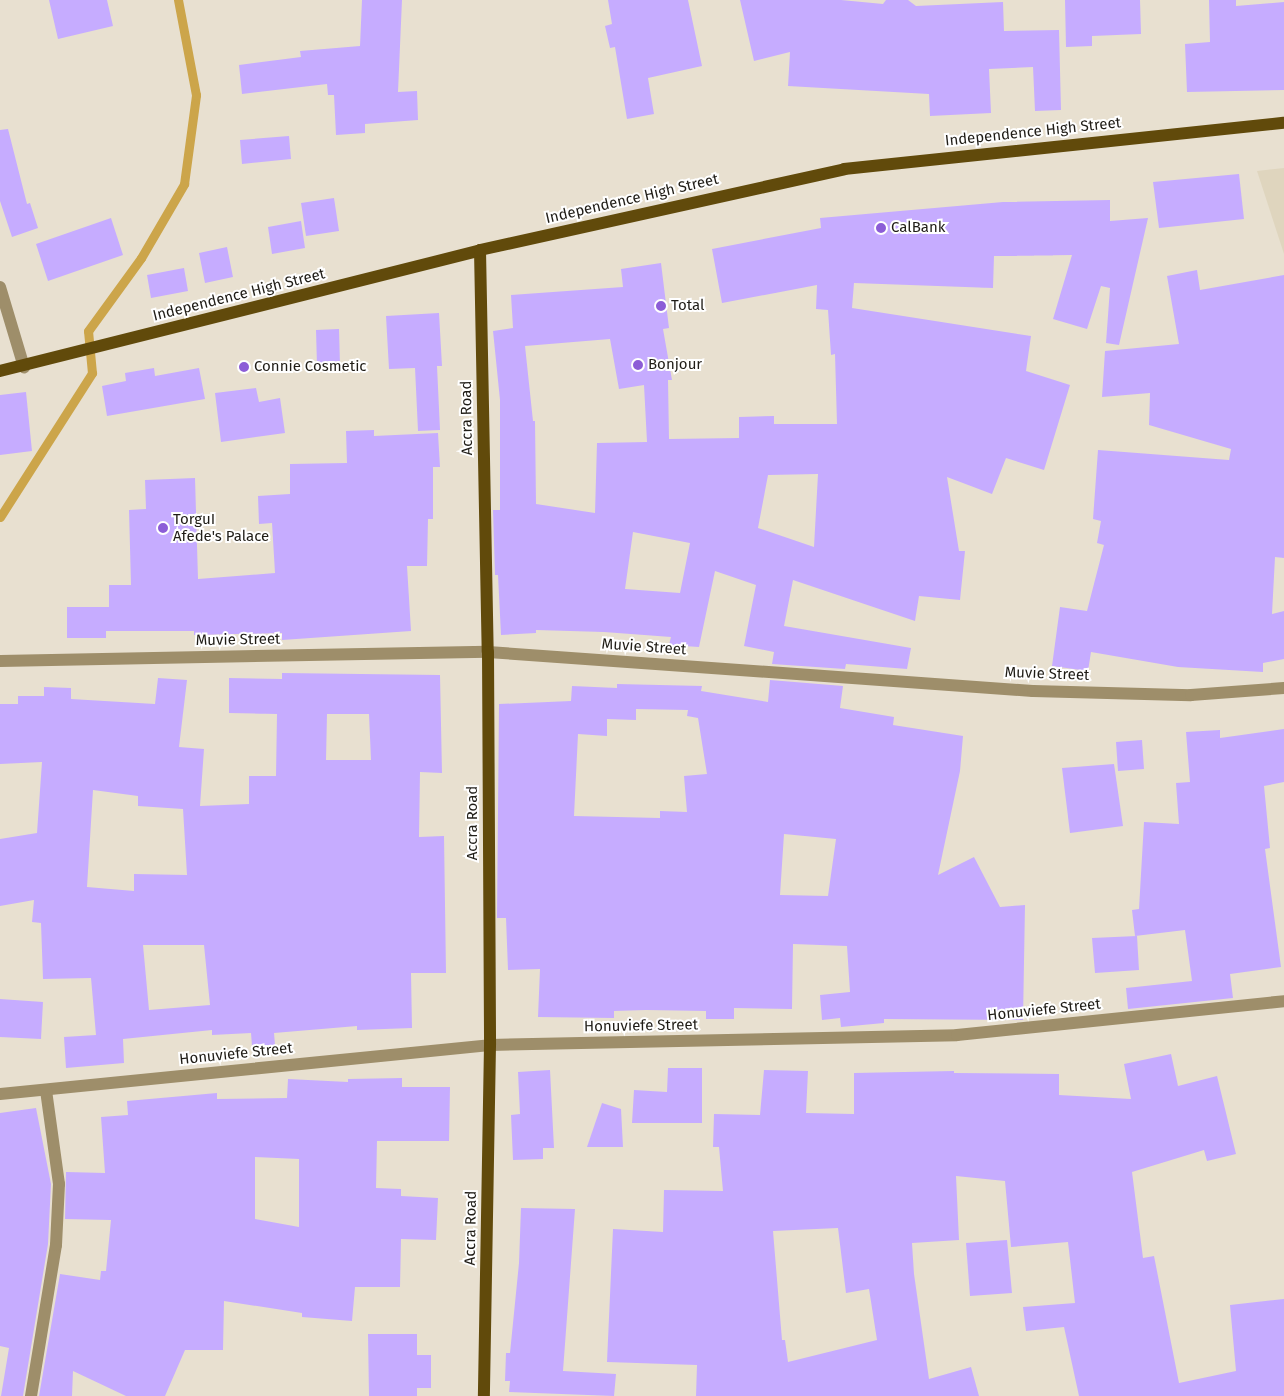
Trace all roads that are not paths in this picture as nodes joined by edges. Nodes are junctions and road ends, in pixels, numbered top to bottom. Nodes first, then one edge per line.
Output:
1 (1284, 123) edge
2 (480, 250) junction
3 (0, 286) edge
4 (24, 367) junction
5 (0, 372) edge
6 (488, 652) junction
7 (0, 661) edge
8 (1284, 688) edge
9 (1284, 1001) edge
10 (490, 1045) junction
11 (46, 1090) junction
12 (0, 1094) edge
13 (32, 1396) edge
14 (484, 1396) edge

1 - 2 main road, Independence High Street
2 - 4 main road, Independence High Street
2 - 6 main road, Accra Road
3 - 4 street
4 - 5 main road, Independence High Street
6 - 7 street, Muvie Street
6 - 8 street, Muvie Street
6 - 10 main road, Accra Road
9 - 10 street, Honuviefe Street
10 - 11 street, Honuviefe Street
10 - 14 main road, Accra Road
11 - 12 street, Honuviefe Street
11 - 13 street

